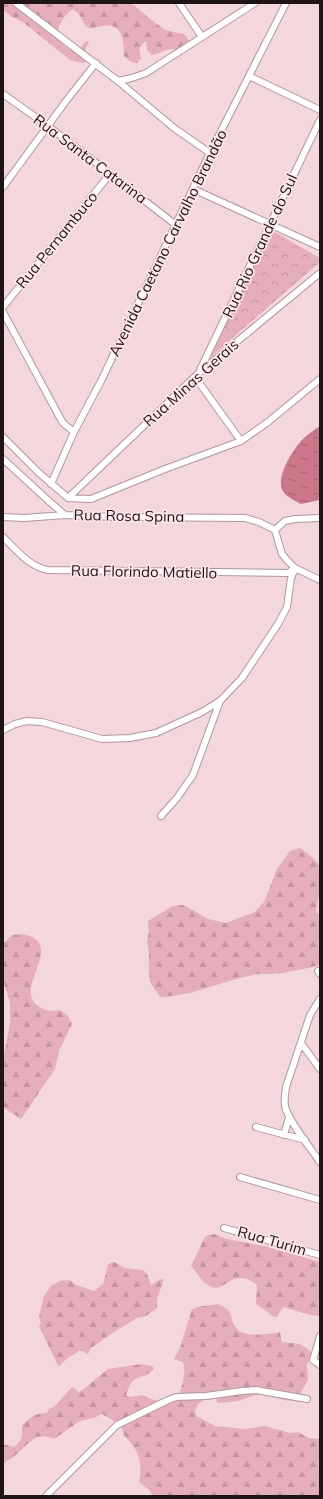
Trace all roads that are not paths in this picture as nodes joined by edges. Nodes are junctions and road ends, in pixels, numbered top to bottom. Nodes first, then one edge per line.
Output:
1 (16, 3) edge
2 (179, 3) edge
3 (255, 3) edge
4 (286, 3) edge
5 (202, 37) junction
6 (96, 63) junction
7 (249, 76) junction
8 (118, 81) junction
9 (3, 94) edge
10 (320, 110) edge
11 (320, 120) edge
12 (48, 126) junction
13 (210, 153) junction
14 (110, 174) junction
15 (3, 187) edge
16 (194, 189) junction
17 (270, 224) junction
18 (176, 225) junction
19 (320, 247) edge
20 (320, 273) edge
21 (3, 307) edge
22 (3, 312) edge
23 (200, 372) junction
24 (195, 377) junction
25 (320, 379) edge
26 (74, 432) junction
27 (3, 437) edge
28 (241, 441) junction
29 (3, 459) edge
30 (50, 484) junction
31 (68, 498) junction
32 (65, 515) junction
33 (3, 517) edge
34 (320, 518) edge
35 (275, 530) junction
36 (3, 538) edge
37 (295, 568) junction
38 (320, 580) edge
39 (220, 701) junction
40 (3, 730) edge
41 (161, 816) dead end
42 (320, 999) edge
43 (301, 1043) junction
44 (320, 1069) edge
45 (289, 1117) junction
46 (256, 1127) dead end
47 (284, 1134) junction
48 (305, 1140) junction
49 (320, 1162) edge
50 (240, 1177) dead end
51 (320, 1200) edge
52 (224, 1228) dead end
53 (320, 1254) edge
54 (320, 1336) edge
55 (320, 1365) edge
56 (307, 1399) dead end
57 (46, 1496) edge

1 - 6 street
2 - 5 street
3 - 5 street
4 - 7 street, Avenida Caetano Carvalho Brandão
5 - 8 street
6 - 8 street
6 - 12 street
7 - 10 street
7 - 13 street, Avenida Caetano Carvalho Brandão
8 - 13 street
9 - 12 street, Rua Santa Catarina
11 - 17 street, Rua Rio Grande do Sul
12 - 14 street, Rua Santa Catarina
12 - 15 street
13 - 16 street, Avenida Caetano Carvalho Brandão
14 - 18 street, Rua Santa Catarina
14 - 21 street, Rua Pernambuco
16 - 17 street
16 - 18 street, Avenida Caetano Carvalho Brandão
17 - 19 street
17 - 23 street, Rua Rio Grande do Sul
18 - 26 street, Avenida Caetano Carvalho Brandão
20 - 23 street, Rua Minas Gerais
22 - 26 street
23 - 24 street, Rua Minas Gerais
24 - 28 street
24 - 31 street, Rua Minas Gerais
25 - 28 street
26 - 30 street, Avenida Caetano Carvalho Brandão
27 - 30 street
28 - 31 street
29 - 32 street, Rua Rosa Spina
30 - 31 street
32 - 33 street
32 - 35 street, Rua Rosa Spina
34 - 35 street
35 - 37 street
36 - 37 street, Rua Florindo Matiello
37 - 38 street
37 - 39 street
39 - 40 street
39 - 41 street
42 - 43 street
43 - 44 street
43 - 45 street
45 - 47 street
45 - 48 street
46 - 47 street
47 - 48 street
48 - 49 street
50 - 51 street
52 - 53 street, Rua Turim
54 - 55 street
56 - 57 street

